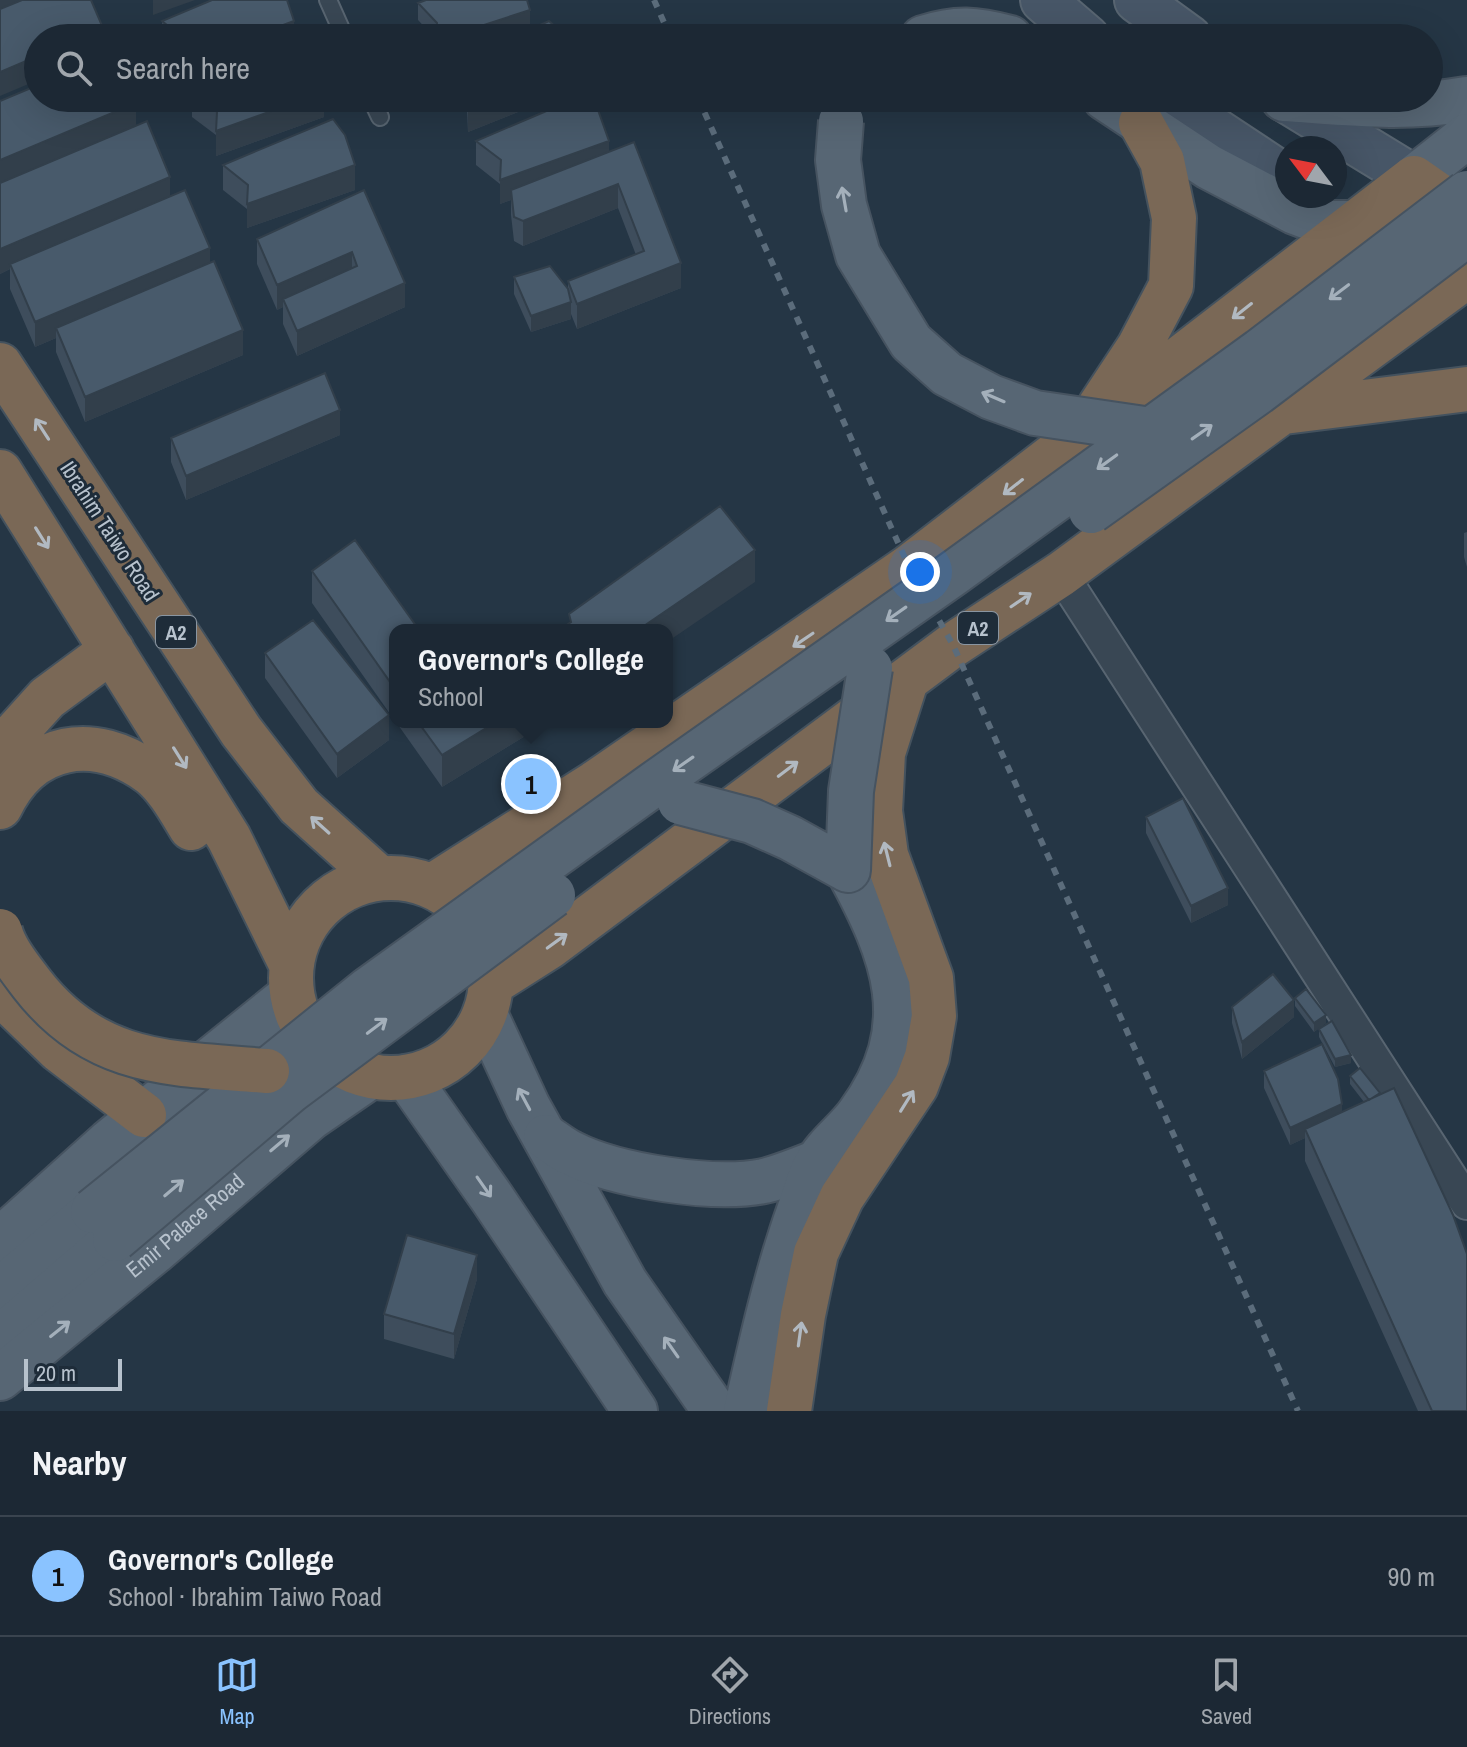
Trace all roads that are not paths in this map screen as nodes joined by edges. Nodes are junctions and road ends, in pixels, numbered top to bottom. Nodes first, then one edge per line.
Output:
1 (328, 0) edge
2 (1043, 0) edge
3 (1137, 0) edge
4 (339, 24) edge
5 (1071, 24) edge
6 (1170, 24) edge
7 (1467, 99) edge
8 (1443, 102) edge
9 (378, 112) edge
10 (846, 112) edge
11 (1154, 112) edge
12 (1156, 112) edge
13 (1158, 112) edge
14 (1307, 112) edge
15 (380, 117) dead end
16 (1467, 136) edge
17 (1275, 172) edge
18 (1414, 178) junction
19 (1467, 193) edge
20 (1332, 208) edge
21 (1467, 215) edge
22 (1354, 223) junction
23 (1467, 234) edge
24 (1462, 286) edge
25 (0, 365) edge
26 (1467, 389) edge
27 (1282, 412) junction
28 (1151, 430) junction
29 (1080, 436) junction
30 (0, 472) edge
31 (1061, 574) junction
32 (112, 650) junction
33 (888, 674) junction
34 (0, 750) edge
35 (680, 802) junction
36 (0, 807) edge
37 (848, 870) junction
38 (378, 877) junction
39 (434, 885) junction
40 (268, 916) junction
41 (0, 931) edge
42 (291, 979) junction
43 (0, 993) edge
44 (488, 999) junction
45 (267, 1071) junction
46 (389, 1077) junction
47 (144, 1115) junction
48 (546, 1137) junction
49 (816, 1163) junction
50 (1467, 1203) edge
51 (104, 1225) junction
52 (0, 1240) edge
53 (0, 1290) edge
54 (0, 1338) edge
55 (0, 1378) edge
56 (635, 1411) edge
57 (715, 1411) edge
58 (746, 1411) edge
59 (789, 1411) edge

1 - 4 lane
2 - 5 main road
3 - 6 main road
7 - 8 main road
9 - 15 lane
28 -> 10 main road, bridge
11 - 29 highway
12 - 22 main road
13 - 17 main road
14 - 18 main road
16 - 18 main road
18 - 21 highway
18 - 22 highway
19 -> 28 main road, bridge
20 - 22 main road
22 - 24 highway, A2
22 -> 29 highway
33 -> 23 main road, bridge
24 - 27 highway, A2
38 -> 25 highway, Ibrahim Taiwo Road / A2
26 - 27 highway
27 - 31 highway, A2
28 -> 45 main road, bridge
29 -> 39 highway
30 -> 32 highway
33 -> 31 highway, A2
31 - 50 street
32 - 34 highway
32 -> 40 highway
33 - 35 main road
33 - 37 main road, bridge
44 -> 33 highway, A2
59 -> 33 highway
35 - 37 main road, bridge
51 -> 35 main road, bridge
36 - 40 highway
37 - 49 main road
38 - 39 highway
38 - 42 highway
39 - 44 highway
40 - 42 highway
41 - 45 highway, bridge
42 - 46 highway
42 - 47 main road
43 - 47 highway
44 - 46 highway, A2
48 -> 44 main road
45 - 51 main road, bridge
55 -> 46 main road, Emir Palace Road
46 -> 56 main road
47 - 52 main road
48 - 49 main road
57 -> 48 main road
49 - 58 main road
51 - 53 main road
51 - 54 main road

